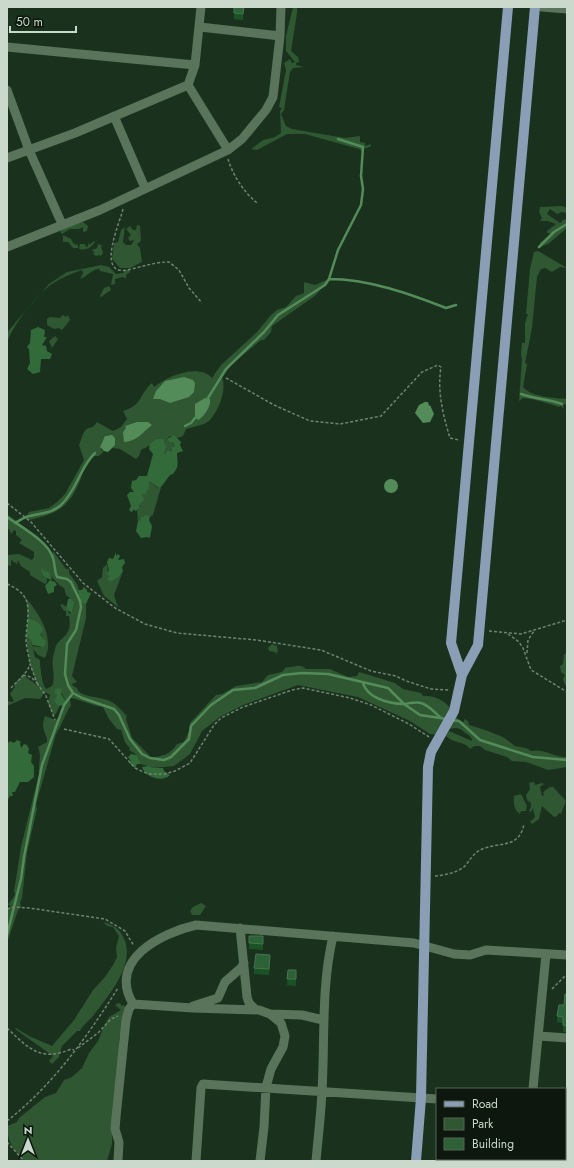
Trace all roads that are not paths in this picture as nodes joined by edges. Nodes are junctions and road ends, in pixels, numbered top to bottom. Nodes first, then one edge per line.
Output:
1 (201, 7) edge
2 (281, 7) edge
3 (508, 7) edge
4 (535, 7) edge
5 (542, 7) edge
6 (567, 9) edge
7 (200, 27) junction
8 (280, 36) junction
9 (7, 47) edge
10 (195, 65) junction
11 (188, 85) junction
12 (7, 90) edge
13 (114, 116) junction
14 (29, 150) junction
15 (227, 151) junction
16 (7, 158) edge
17 (145, 188) junction
18 (62, 224) junction
19 (7, 247) edge
20 (462, 675) junction
21 (240, 928) junction
22 (333, 936) junction
23 (424, 947) junction
24 (546, 954) junction
25 (567, 955) edge
26 (244, 963) junction
27 (131, 1006) junction
28 (185, 1008) junction
29 (256, 1010) junction
30 (270, 1014) junction
31 (323, 1020) junction
32 (539, 1036) junction
33 (567, 1038) edge
34 (266, 1087) junction
35 (533, 1088) edge
36 (322, 1091) junction
37 (421, 1098) junction
38 (436, 1099) edge
39 (118, 1161) edge
40 (196, 1161) edge
41 (260, 1161) edge
42 (316, 1161) edge
43 (416, 1161) edge

1 - 7 street
2 - 8 street
3 - 20 main road
4 - 20 main road
5 - 6 street
7 - 8 street
7 - 10 street
8 - 15 street
9 - 10 street
10 - 11 street
11 - 13 street
11 - 15 street
12 - 14 street
13 - 14 street
13 - 17 street
14 - 16 street
14 - 18 street
15 - 17 street
17 - 18 street
18 - 19 street
20 - 23 main road
21 - 22 street
21 - 26 street
21 - 27 street
22 - 23 street
22 - 31 street
23 - 24 street
23 - 37 main road
24 - 25 street
24 - 32 street
26 - 28 street
26 - 29 street
27 - 28 street
27 - 39 street
28 - 29 street
29 - 30 street
30 - 31 street
30 - 34 street
31 - 36 street
32 - 33 street
32 - 35 street
34 - 36 street
34 - 40 street
34 - 41 street
36 - 37 street
36 - 42 street
37 - 38 street
37 - 43 main road

